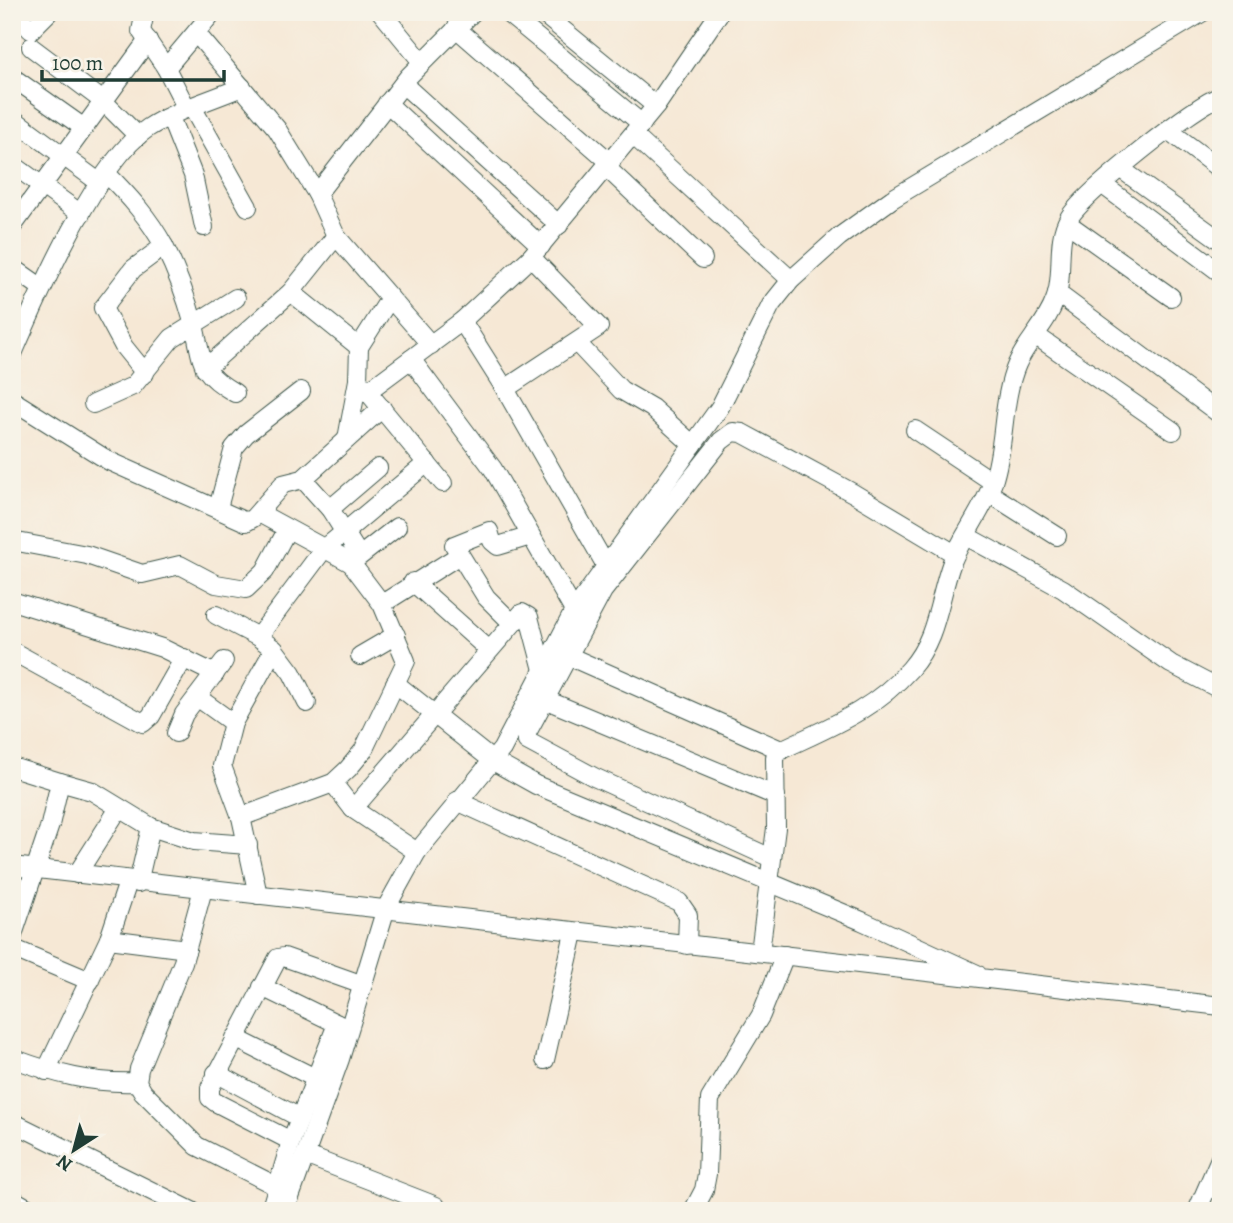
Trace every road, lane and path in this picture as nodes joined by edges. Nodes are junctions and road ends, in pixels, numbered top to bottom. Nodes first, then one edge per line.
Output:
1 (13, 12) edge
2 (49, 12) edge
3 (139, 12) edge
4 (214, 12) edge
5 (473, 12) edge
6 (506, 12) edge
7 (541, 12) edge
8 (720, 12) edge
9 (1203, 12) edge
10 (390, 16) edge
11 (456, 28) junction
12 (196, 33) junction
13 (148, 40) junction
14 (32, 47) dead end
15 (422, 62) junction
16 (166, 68) junction
17 (12, 77) edge
18 (402, 84) junction
19 (242, 87) junction
20 (1221, 96) edge
21 (103, 101) junction
22 (387, 103) junction
23 (656, 106) junction
24 (190, 108) junction
25 (170, 117) junction
26 (12, 118) edge
27 (84, 128) junction
28 (637, 129) junction
29 (1168, 130) junction
30 (138, 136) junction
31 (65, 157) junction
32 (12, 164) edge
33 (609, 165) junction
34 (1121, 170) junction
35 (1221, 170) edge
36 (104, 178) junction
37 (1103, 185) junction
38 (42, 186) junction
39 (317, 194) junction
40 (248, 207) dead end
41 (81, 214) junction
42 (1067, 223) junction
43 (559, 225) junction
44 (12, 227) edge
45 (204, 227) dead end
46 (337, 236) junction
47 (1221, 241) edge
48 (164, 246) junction
49 (536, 251) junction
50 (703, 259) dead end
51 (12, 267) edge
52 (1221, 272) edge
53 (792, 280) junction
54 (42, 288) junction
55 (291, 292) junction
56 (1057, 293) junction
57 (1171, 297) dead end
58 (236, 298) dead end
59 (390, 298) junction
60 (462, 321) junction
61 (18, 322) edge
62 (194, 324) junction
63 (1035, 335) junction
64 (577, 343) junction
65 (431, 345) junction
66 (359, 347) junction
67 (12, 356) edge
68 (411, 359) junction
69 (205, 369) junction
70 (145, 373) junction
71 (363, 385) junction
72 (505, 389) junction
73 (301, 391) dead end
74 (235, 393) dead end
75 (12, 400) edge
76 (93, 404) dead end
77 (382, 408) junction
78 (1221, 415) edge
79 (915, 430) dead end
80 (1173, 431) dead end
81 (347, 439) junction
82 (693, 445) junction
83 (427, 463) junction
84 (378, 468) dead end
85 (303, 479) junction
86 (443, 483) dead end
87 (991, 487) junction
88 (218, 508) junction
89 (330, 509) junction
90 (259, 513) junction
91 (397, 527) dead end
92 (287, 530) junction
93 (345, 530) junction
94 (531, 536) junction
95 (965, 536) junction
96 (1057, 536) dead end
97 (12, 541) edge
98 (323, 550) junction
99 (956, 554) junction
100 (458, 556) junction
101 (355, 559) junction
102 (605, 564) junction
103 (413, 582) junction
104 (12, 601) edge
105 (382, 604) junction
106 (574, 611) junction
107 (216, 615) dead end
108 (512, 623) junction
109 (396, 635) junction
110 (258, 637) junction
111 (274, 649) junction
112 (489, 650) junction
113 (12, 651) edge
114 (560, 652) junction
115 (360, 656) dead end
116 (184, 657) junction
117 (543, 670) junction
118 (395, 684) junction
119 (1221, 691) edge
120 (197, 697) junction
121 (544, 699) junction
122 (307, 703) dead end
123 (434, 716) junction
124 (233, 723) junction
125 (176, 733) dead end
126 (781, 750) junction
127 (492, 761) junction
128 (12, 767) edge
129 (60, 782) junction
130 (333, 783) junction
131 (776, 796) junction
132 (457, 801) junction
133 (119, 808) junction
134 (354, 808) junction
135 (241, 817) junction
136 (151, 827) junction
137 (248, 845) junction
138 (417, 852) junction
139 (771, 858) junction
140 (12, 866) edge
141 (36, 869) junction
142 (77, 874) junction
143 (133, 882) junction
144 (768, 883) junction
145 (203, 889) junction
146 (258, 895) junction
147 (386, 908) junction
148 (574, 933) junction
149 (12, 938) edge
150 (109, 939) junction
151 (687, 945) junction
152 (12, 948) edge
153 (187, 949) junction
154 (760, 953) junction
155 (785, 955) junction
156 (90, 981) junction
157 (995, 982) junction
158 (363, 985) junction
159 (262, 987) junction
160 (1221, 1006) edge
161 (344, 1027) junction
162 (235, 1038) junction
163 (12, 1058) edge
164 (545, 1060) dead end
165 (47, 1071) junction
166 (216, 1073) junction
167 (316, 1078) junction
168 (137, 1082) junction
169 (300, 1118) junction
170 (12, 1122) edge
171 (291, 1141) junction
172 (305, 1155) junction
173 (1221, 1156) edge
174 (278, 1187) junction
175 (12, 1199) edge
176 (436, 1206) dead end
177 (33, 1211) edge
178 (192, 1211) edge
179 (270, 1211) edge
180 (285, 1211) edge
181 (694, 1211) edge
182 (1197, 1211) edge

1 - 2 street
3 - 13 street
4 - 12 street
5 - 11 street
6 - 28 street
7 - 23 street
8 - 23 street
9 - 53 street
10 - 15 street
11 - 15 street
11 - 33 street
12 - 16 street
12 - 19 street
13 - 16 street
13 - 21 street
14 - 21 street
15 - 18 street
16 - 24 street
17 - 27 street
18 - 22 street
18 - 43 street
19 - 24 street
19 - 39 street
20 - 29 street
21 - 27 street
21 - 30 street
22 - 39 street
22 - 49 street
23 - 28 street
24 - 25 street
24 - 40 street
25 - 30 street
25 - 45 street
26 - 31 street
27 - 31 street
28 - 33 street
28 - 53 street
29 - 34 street
29 - 35 street
30 - 36 street
31 - 36 street
31 - 38 street
32 - 38 street
33 - 43 street
33 - 50 street
34 - 37 street
34 - 47 street
36 - 41 street
36 - 48 street
37 - 42 street
37 - 52 street
38 - 41 street
38 - 44 street
39 - 46 street
41 - 54 street
42 - 56 street
42 - 57 street
43 - 49 street
46 - 55 street
46 - 59 street
48 - 62 street
48 - 70 street
49 - 60 street
49 - 64 street
51 - 54 street
53 - 82 street
54 - 61 street
55 - 66 street
55 - 69 street
56 - 63 street
56 - 78 street
58 - 62 street
59 - 65 street
59 - 66 street
60 - 65 street
60 - 72 street
61 - 67 street
62 - 69 street
62 - 70 street
63 - 80 street
63 - 87 street
64 - 72 street
64 - 82 street
65 - 68 street
66 - 71 street
68 - 71 street
68 - 94 street
69 - 74 street
70 - 76 street
71 - 77 street
71 - 81 street
72 - 102 street
73 - 88 street
75 - 88 street
77 - 81 street
77 - 83 street
79 - 87 street
81 - 85 street
82 - 102 street
83 - 86 street
83 - 93 street
84 - 89 street
85 - 89 street
85 - 90 street
87 - 95 street
87 - 96 street
88 - 90 street
89 - 93 street
90 - 92 street
91 - 101 street
92 - 97 street
92 - 98 street
93 - 98 street
93 - 101 street
94 - 100 street
94 - 106 street
95 - 99 street
95 - 119 street
98 - 101 street
98 - 110 street
99 - 114 street
99 - 126 street
100 - 103 street
100 - 108 street
101 - 105 street
102 - 106 street
103 - 105 street
103 - 112 street
104 - 116 street
105 - 109 street
106 - 114 street
107 - 110 street
108 - 112 street
108 - 117 street
109 - 115 street
109 - 118 street
110 - 111 street
111 - 122 street
111 - 124 street
112 - 123 street
113 - 116 street
114 - 117 street
114 - 121 street
114 - 126 street
116 - 120 street
117 - 127 street
118 - 123 street
118 - 130 street
120 - 124 street
120 - 125 street
121 - 131 street
121 - 139 street
123 - 127 street
123 - 134 street
124 - 135 street
126 - 131 street
127 - 132 street
127 - 144 street
128 - 129 street
129 - 133 street
129 - 141 street
130 - 134 street
130 - 135 street
131 - 139 street
132 - 138 street
132 - 151 street
133 - 136 street
133 - 142 street
134 - 138 street
135 - 137 street
136 - 137 street
136 - 143 street
137 - 146 street
138 - 147 street
139 - 144 street
140 - 141 street
141 - 142 street
141 - 149 street
142 - 143 street
143 - 145 street
143 - 150 street
144 - 154 street
144 - 157 street
145 - 146 street
145 - 153 street
146 - 147 street
147 - 148 street
147 - 158 street
148 - 151 street
148 - 164 street
150 - 153 street
150 - 156 street
151 - 154 street
152 - 156 street
153 - 168 street
154 - 155 street
155 - 157 street
155 - 181 street
156 - 165 street
157 - 160 street
158 - 159 street
158 - 161 street
159 - 161 street
159 - 162 street
161 - 167 street
161 - 172 street
162 - 166 street
162 - 167 street
163 - 165 street
165 - 168 street
166 - 169 street
166 - 171 street
167 - 169 street
168 - 174 street
169 - 171 street
170 - 178 street
171 - 174 street
172 - 176 street
172 - 180 street
173 - 182 street
174 - 179 street
175 - 177 street

